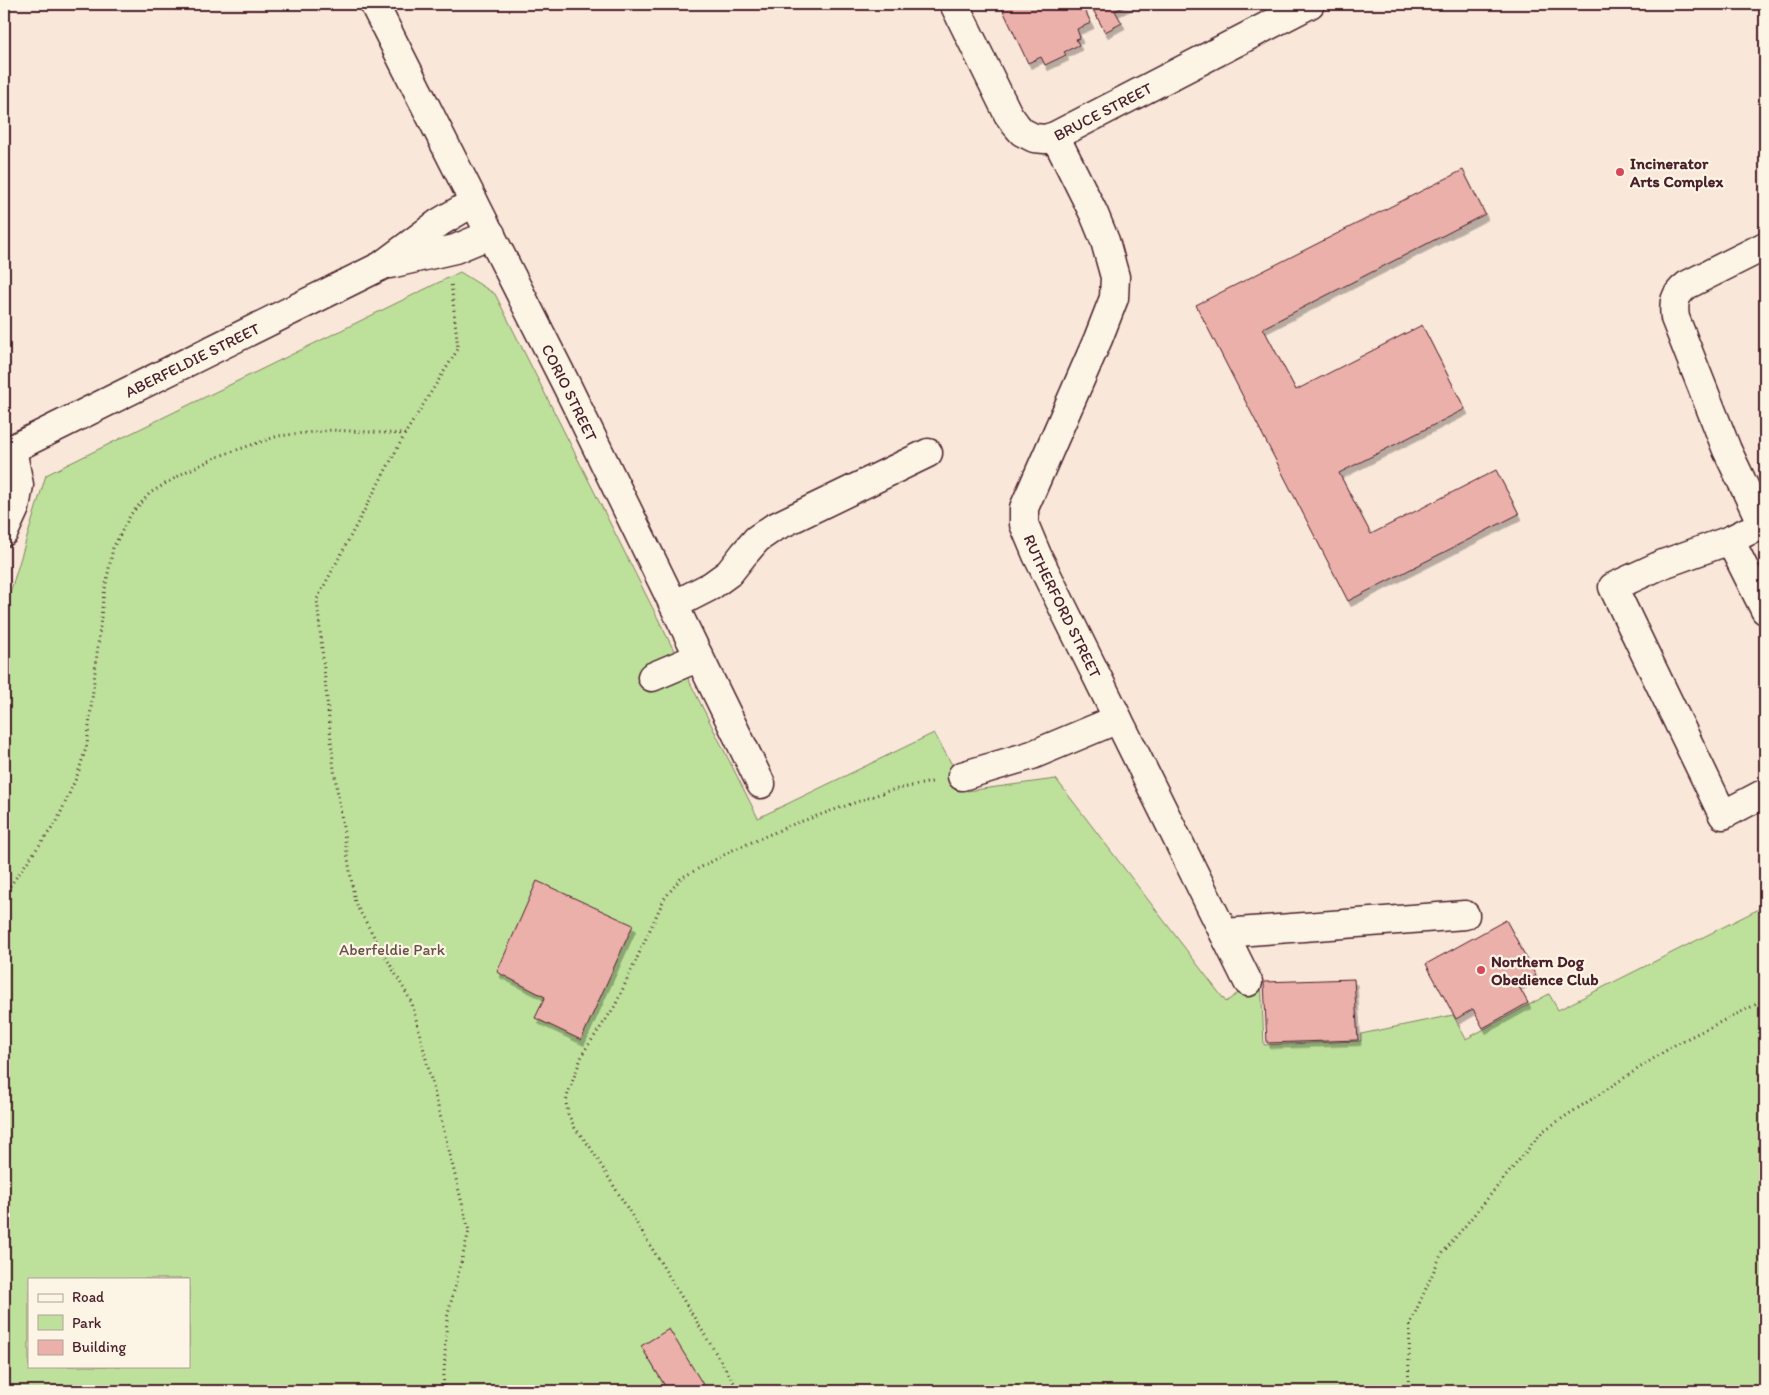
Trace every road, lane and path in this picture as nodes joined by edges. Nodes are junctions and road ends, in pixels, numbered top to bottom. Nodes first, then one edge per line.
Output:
1 (374, 4) edge
2 (954, 4) edge
3 (1310, 4) edge
4 (1056, 136) junction
5 (474, 202) junction
6 (491, 234) junction
7 (1765, 246) edge
8 (455, 250) junction
9 (381, 266) junction
10 (405, 434) junction
11 (8, 451) edge
12 (928, 453) dead end
13 (1764, 522) edge
14 (4, 532) edge
15 (1730, 540) junction
16 (674, 605) junction
17 (1765, 610) edge
18 (699, 657) junction
19 (652, 677) dead end
20 (1118, 719) junction
21 (962, 776) joint
22 (761, 784) dead end
23 (1765, 793) edge
24 (4, 894) edge
25 (1464, 915) dead end
26 (1224, 934) junction
27 (1248, 982) dead end
28 (1765, 1000) edge
29 (444, 1391) edge
30 (739, 1391) edge
31 (1408, 1391) edge

1 - 5 street, CORIO STREET
2 - 4 street, BRUCE STREET
3 - 4 street, BRUCE STREET
4 - 20 street, RUTHERFORD STREET
5 - 6 street, CORIO STREET
5 - 9 street, ABERFELDIE STREET
6 - 8 street, ABERFELDIE STREET
6 - 16 street, CORIO STREET
7 - 13 street
8 - 9 street, ABERFELDIE STREET
8 - 10 path
9 - 11 street, ABERFELDIE STREET
10 - 24 path
10 - 29 path
11 - 14 street
12 - 16 street
13 - 15 street
15 - 17 street
15 - 23 street
16 - 18 street, CORIO STREET
18 - 19 street
18 - 22 street, CORIO STREET
20 - 21 street
20 - 26 street, RUTHERFORD STREET
21 - 30 path
25 - 26 street
26 - 27 street, RUTHERFORD STREET
28 - 31 path

